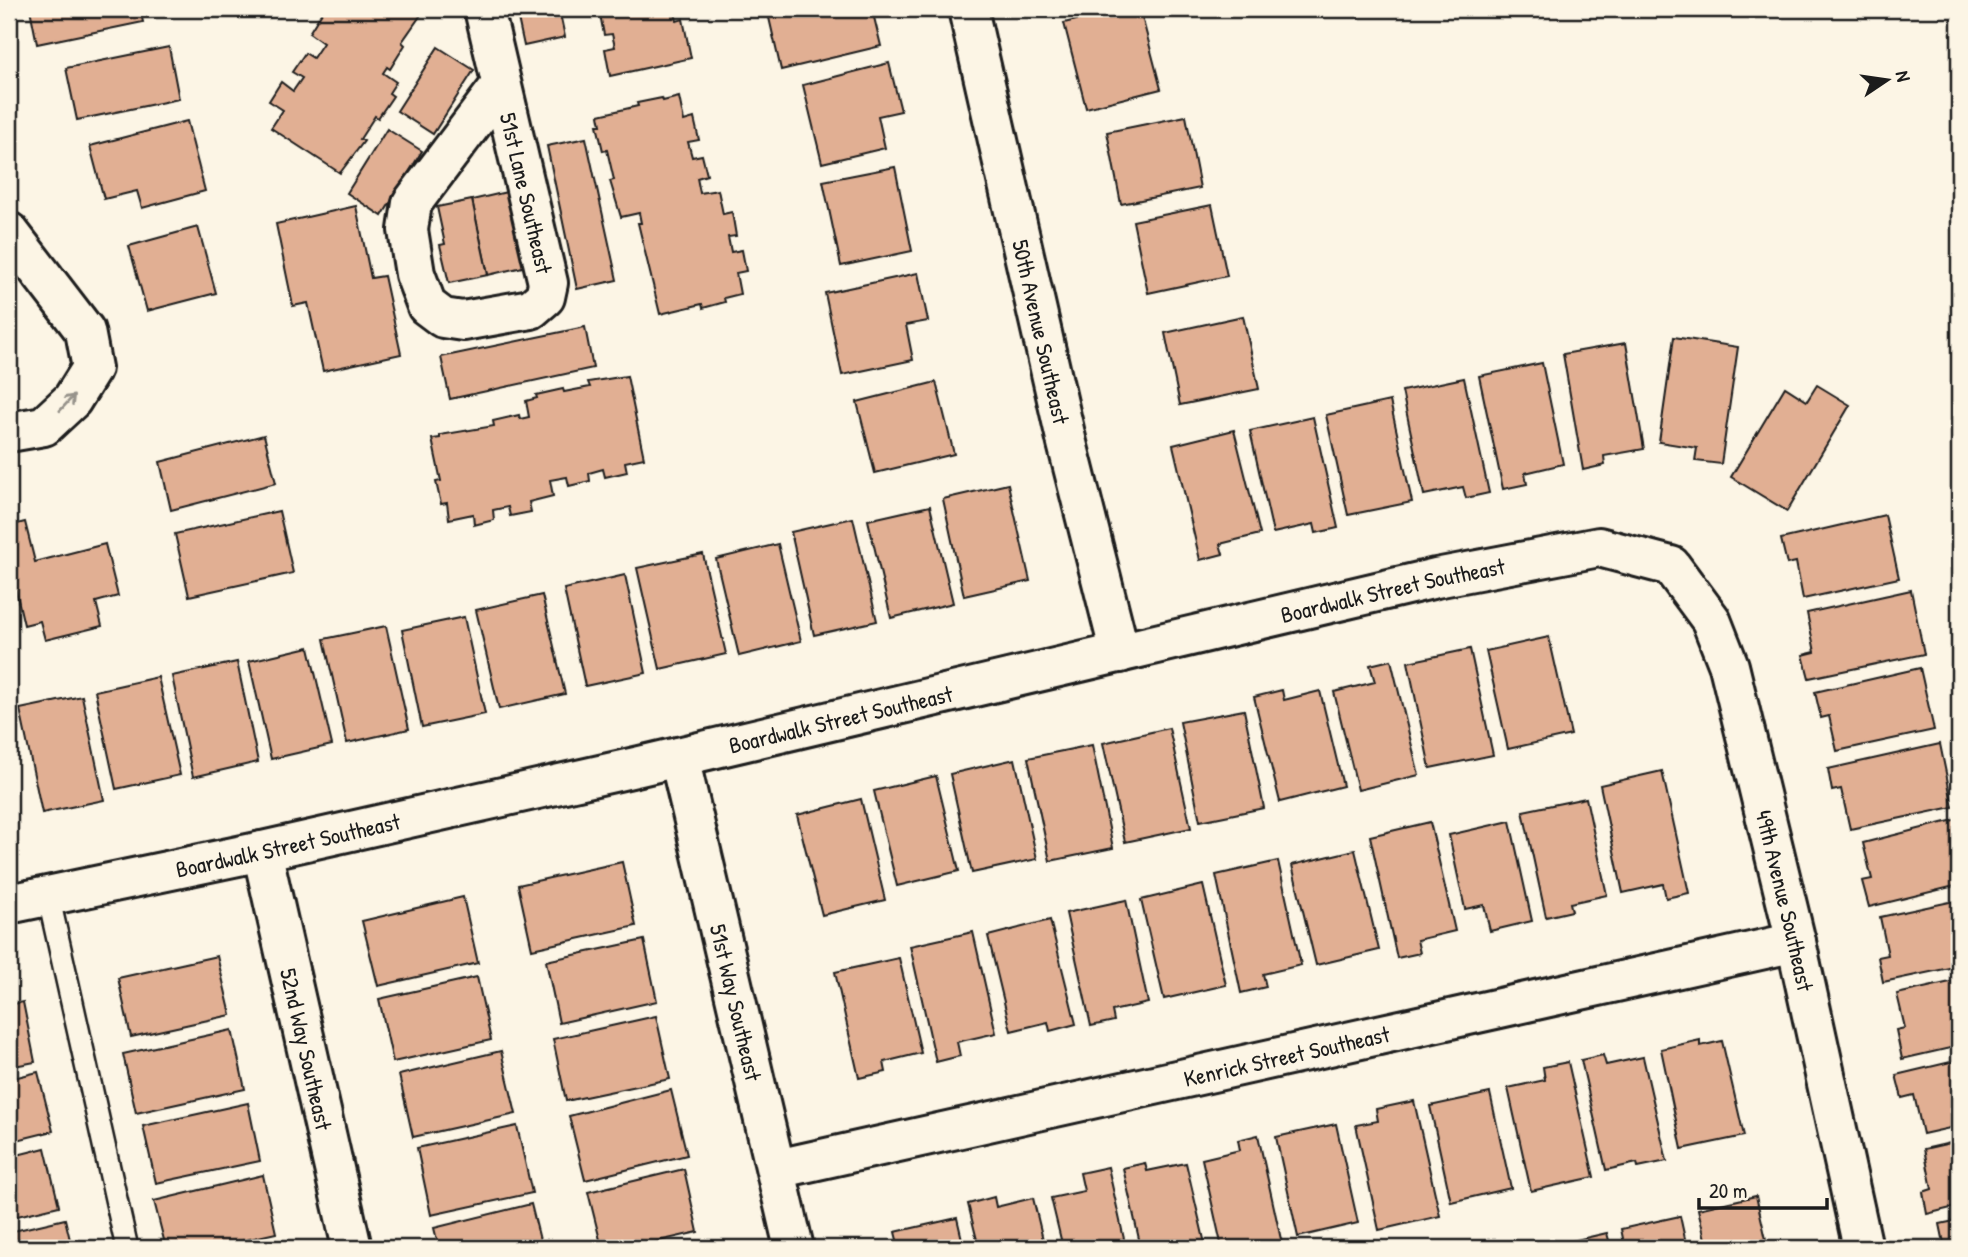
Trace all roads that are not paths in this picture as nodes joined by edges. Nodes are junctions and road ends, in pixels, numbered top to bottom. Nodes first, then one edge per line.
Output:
1 (484, 9) edge
2 (968, 9) edge
3 (501, 85) junction
4 (9, 232) edge
5 (9, 432) edge
6 (1671, 566) joint
7 (1120, 653) junction
8 (679, 757) junction
9 (262, 850) junction
10 (48, 895) junction
11 (9, 904) edge
12 (1796, 942) junction
13 (777, 1169) junction
14 (127, 1248) edge
15 (352, 1248) edge
16 (794, 1248) edge
17 (1863, 1248) edge

1 - 3 street, 51st Lane Southeast
2 - 7 street, 50th Avenue Southeast
3 - 3 street, 51st Lane Southeast
5 -> 4 street
6 - 7 street, Boardwalk Street Southeast
6 - 12 street, 49th Avenue Southeast
7 - 8 street, Boardwalk Street Southeast
8 - 9 street, Boardwalk Street Southeast
8 - 13 street, 51st Way Southeast
9 - 10 street, Boardwalk Street Southeast
9 - 15 street, 52nd Way Southeast
10 - 11 street, Boardwalk Street Southeast
10 - 14 lane
12 - 13 street, Kenrick Street Southeast
12 - 17 street, 49th Avenue Southeast
13 - 16 street, 51st Way Southeast

